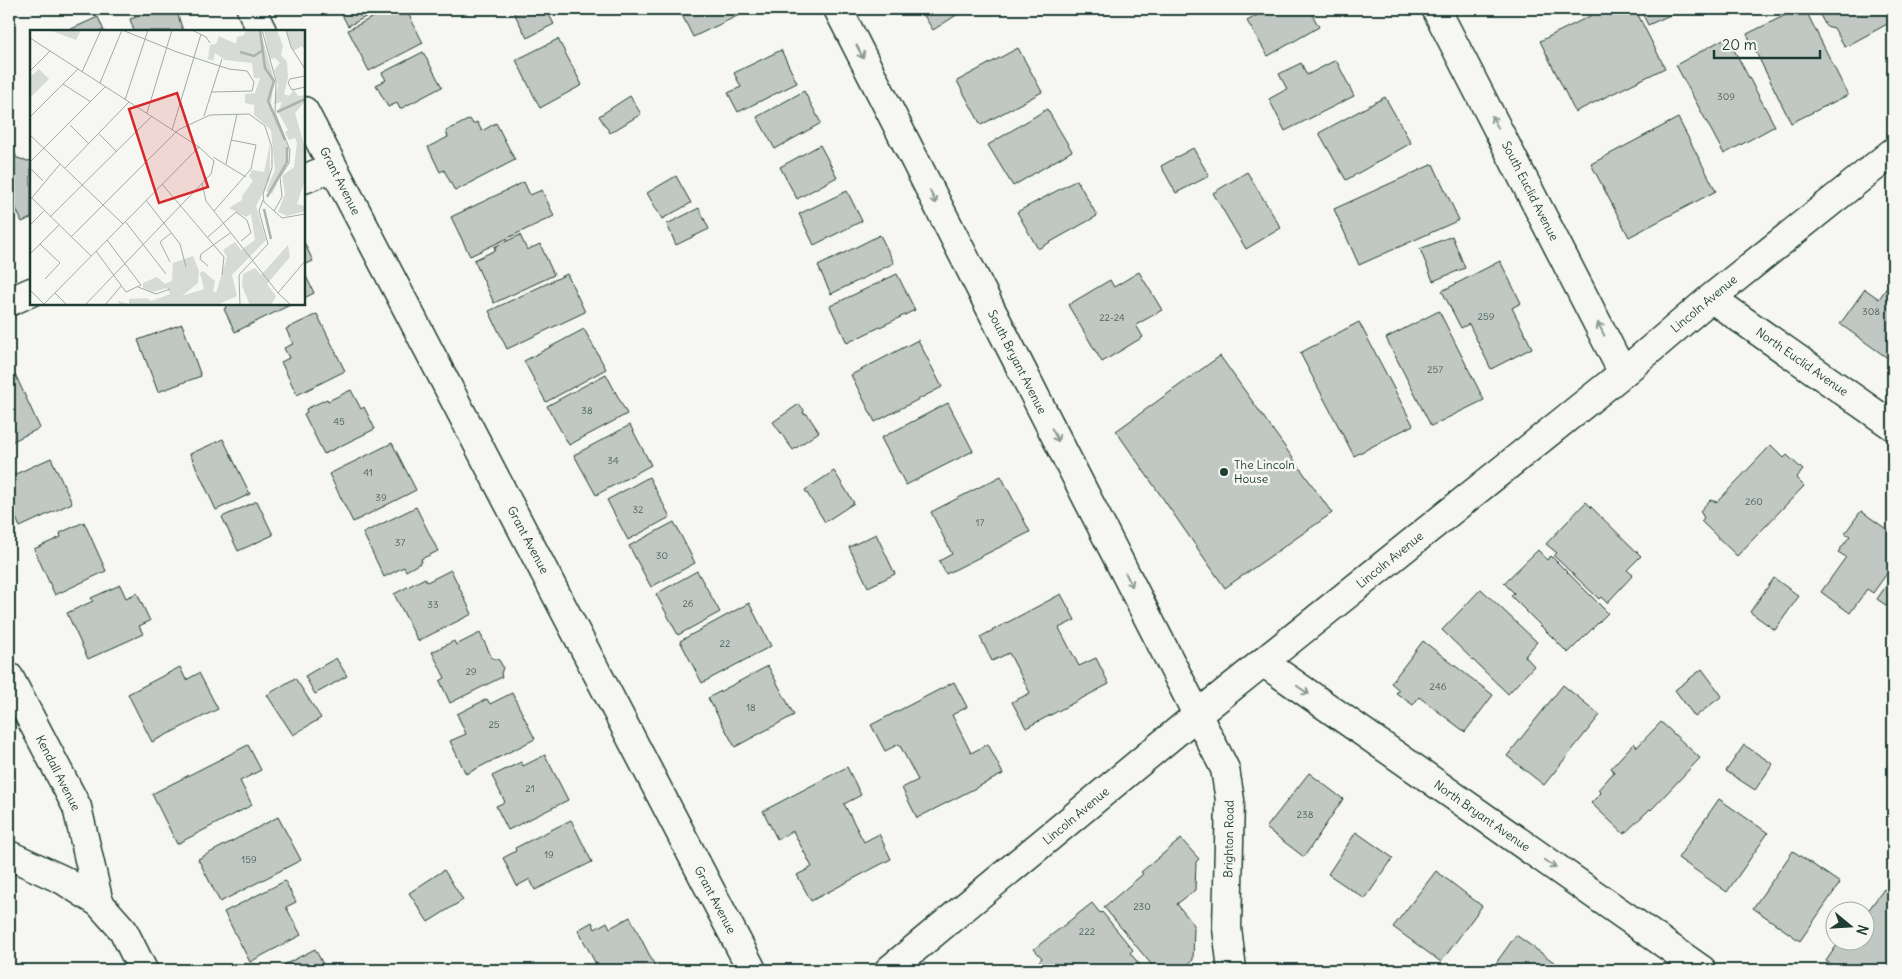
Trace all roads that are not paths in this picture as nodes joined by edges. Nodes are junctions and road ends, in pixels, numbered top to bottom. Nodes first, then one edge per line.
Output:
1 (251, 9) edge
2 (838, 9) edge
3 (1436, 9) edge
4 (262, 30) edge
5 (305, 113) edge
6 (1893, 152) edge
7 (333, 167) junction
8 (305, 179) edge
9 (30, 292) edge
10 (1711, 298) junction
11 (9, 302) edge
12 (1623, 372) junction
13 (1893, 426) edge
14 (1263, 662) junction
15 (9, 677) edge
16 (1198, 715) junction
17 (9, 855) edge
18 (99, 903) junction
19 (143, 970) edge
20 (752, 970) edge
21 (889, 970) edge
22 (1232, 970) edge
23 (1702, 970) edge

1 - 4 street
2 -> 16 street, South Bryant Avenue
12 -> 3 street, South Euclid Avenue
5 - 7 street, Grant Avenue
6 - 10 street, Lincoln Avenue
7 - 8 street
7 - 20 street, Grant Avenue
9 - 11 street
10 - 12 street, Lincoln Avenue
10 - 13 street, North Euclid Avenue
12 - 14 street, Lincoln Avenue
14 - 16 street, Lincoln Avenue
14 -> 23 street, North Bryant Avenue
15 - 18 street, Kendall Avenue
16 - 21 street, Lincoln Avenue
16 - 22 street, Brighton Road
17 - 18 street
18 - 19 street

